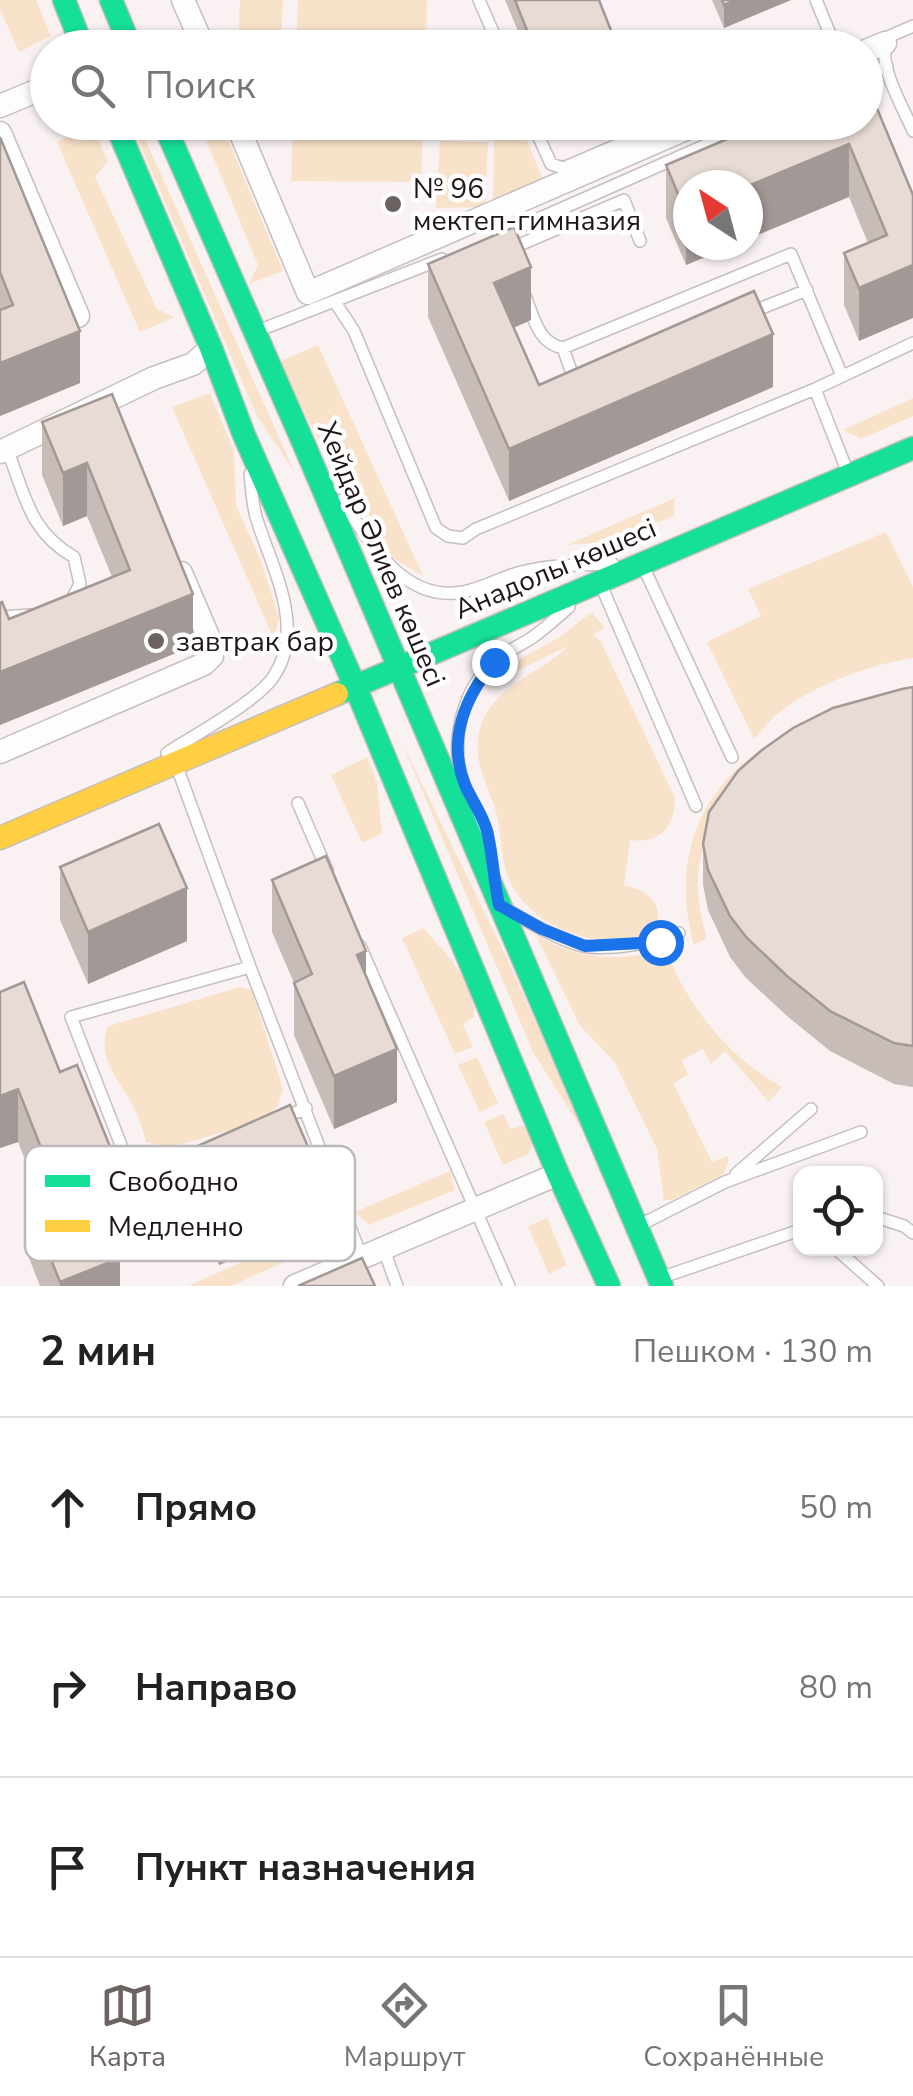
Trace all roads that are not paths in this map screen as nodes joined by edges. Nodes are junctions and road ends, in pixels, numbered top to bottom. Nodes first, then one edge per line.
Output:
1 (64, 0) edge
2 (111, 0) edge
3 (183, 0) edge
4 (479, 0) edge
5 (816, 0) edge
6 (913, 26) edge
7 (76, 30) edge
8 (123, 30) edge
9 (196, 30) edge
10 (492, 30) edge
11 (828, 30) edge
12 (883, 46) edge
13 (883, 62) edge
14 (30, 94) edge
15 (0, 106) edge
16 (913, 131) edge
17 (0, 133) edge
18 (123, 140) edge
19 (172, 140) edge
20 (244, 140) edge
21 (540, 140) edge
22 (628, 140) edge
23 (661, 140) edge
24 (720, 140) edge
25 (640, 241) dead end
26 (496, 246) junction
27 (452, 255) edge
28 (513, 268) edge
29 (521, 286) edge
30 (806, 290) junction
31 (334, 302) junction
32 (78, 316) edge
33 (735, 319) edge
34 (255, 332) junction
35 (913, 343) edge
36 (211, 348) junction
37 (563, 348) junction
38 (593, 376) edge
39 (842, 376) junction
40 (815, 389) junction
41 (109, 399) junction
42 (120, 429) edge
43 (244, 435) junction
44 (303, 442) junction
45 (913, 448) edge
46 (4, 450) edge
47 (849, 476) junction
48 (173, 554) edge
49 (642, 564) junction
50 (600, 582) junction
51 (54, 611) edge
52 (37, 614) edge
53 (0, 617) edge
54 (398, 668) junction
55 (355, 686) junction
56 (0, 752) edge
57 (732, 757) dead end
58 (176, 762) junction
59 (112, 790) junction
60 (298, 803) dead end
61 (696, 806) dead end
62 (0, 838) edge
63 (330, 876) edge
64 (499, 905) junction
65 (354, 931) edge
66 (679, 932) dead end
67 (250, 968) junction
68 (306, 1108) junction
69 (810, 1108) dead end
70 (272, 1123) edge
71 (861, 1132) dead end
72 (220, 1144) edge
73 (121, 1146) edge
74 (215, 1146) edge
75 (323, 1146) edge
76 (558, 1174) junction
77 (725, 1182) junction
78 (475, 1208) junction
79 (355, 1215) edge
80 (883, 1219) edge
81 (637, 1227) junction
82 (793, 1233) edge
83 (913, 1233) edge
84 (372, 1252) junction
85 (844, 1256) edge
86 (355, 1259) edge
87 (351, 1261) edge
88 (660, 1282) edge
89 (294, 1286) edge
90 (398, 1286) edge
91 (509, 1286) edge
92 (609, 1286) edge
93 (878, 1286) edge

1 - 7 street
2 - 8 street
3 - 9 street
4 - 10 lane
5 - 11 lane
6 - 12 lane
13 - 16 lane
14 - 15 street
17 - 32 street
18 - 36 street
19 - 34 street, Хейдар Әлиев көшесі
20 - 23 street
21 - 22 lane
24 - 26 lane
25 - 26 lane
26 - 28 lane
27 - 31 lane
29 - 37 lane
30 - 33 lane
30 - 37 lane
30 - 39 lane
31 - 34 lane
31 - 40 lane
34 - 44 street, Хейдар Әлиев көшесі
35 - 39 lane
36 - 41 street
36 - 43 street
37 - 38 lane
39 - 40 lane
40 - 47 lane
41 - 42 street
41 - 46 street
43 - 55 street
43 - 59 lane
44 - 49 lane
44 - 54 street, Хейдар Әлиев көшесі
45 - 47 street, Анадолы көшесі
46 - 51 lane
47 - 49 street, Анадолы көшесі
48 - 56 street
49 - 50 street, Анадолы көшесі
49 - 57 lane
50 - 54 street, Анадолы көшесі
50 - 61 lane
50 - 64 lane
52 - 53 lane
54 - 55 street, Анадолы көшесі
54 - 64 street, Хейдар Әлиев көшесі
55 - 58 street, Анадолы көшесі
55 - 76 street
58 - 59 street, Анадолы көшесі
58 - 67 lane
59 - 62 street, Анадолы көшесі
60 - 63 lane
64 - 66 lane
64 - 81 street, Хейдар Әлиев көшесі
65 - 78 lane
67 - 68 lane
67 - 73 lane
68 - 70 lane
68 - 75 lane
69 - 77 lane
71 - 77 lane
72 - 74 lane
76 - 78 street
76 - 92 street
77 - 81 lane
78 - 84 street
78 - 91 lane
79 - 84 lane
80 - 83 lane
81 - 88 street, Хейдар Әлиев көшесі
82 - 88 lane
84 - 86 street
84 - 90 lane
85 - 93 lane
87 - 89 street

